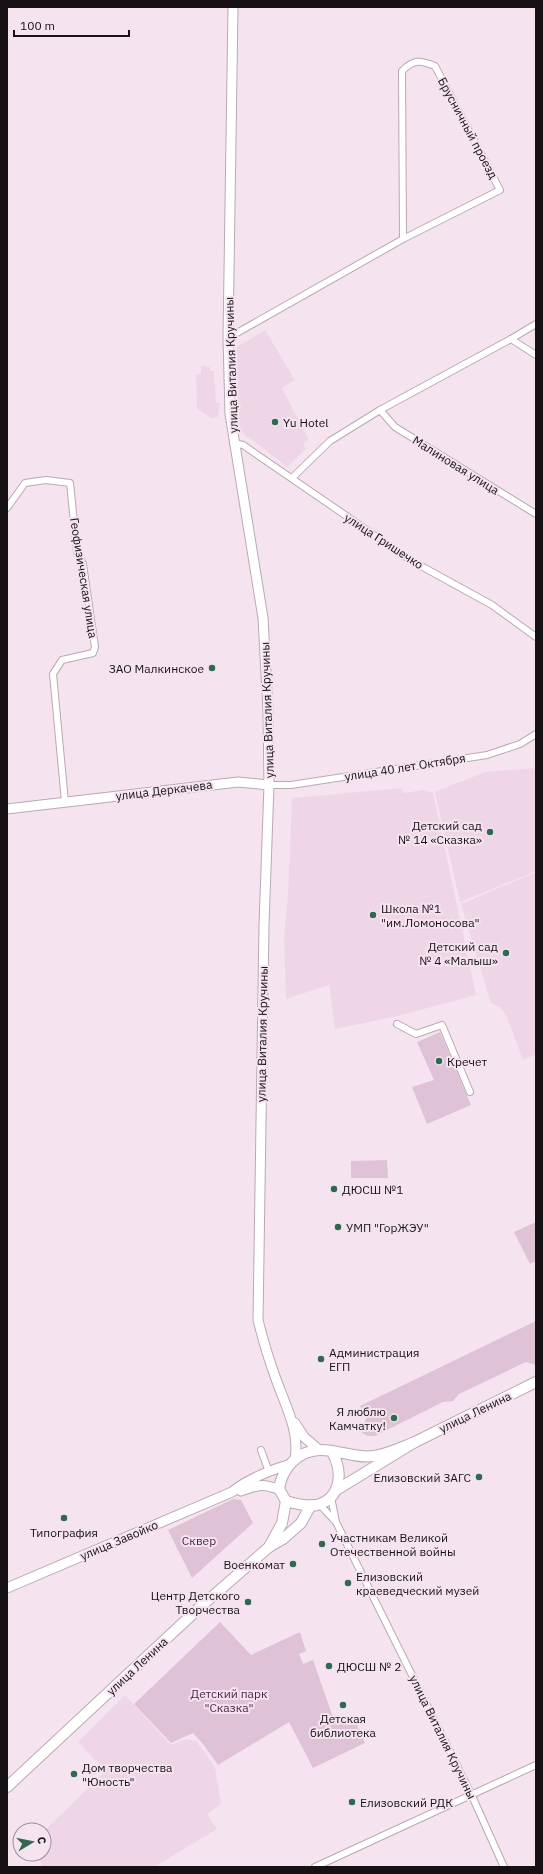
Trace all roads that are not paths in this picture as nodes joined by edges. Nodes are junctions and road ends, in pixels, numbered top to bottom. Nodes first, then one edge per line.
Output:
1 (233, 7) edge
2 (403, 239) junction
3 (536, 324) edge
4 (228, 338) junction
5 (511, 339) junction
6 (536, 355) edge
7 (380, 410) junction
8 (233, 443) junction
9 (292, 478) junction
10 (7, 508) edge
11 (536, 514) edge
12 (536, 637) edge
13 (536, 734) edge
14 (269, 785) junction
15 (62, 802) junction
16 (7, 809) edge
17 (397, 1024) dead end
18 (470, 1092) dead end
19 (536, 1382) edge
20 (288, 1410) junction
21 (415, 1442) junction
22 (261, 1450) dead end
23 (319, 1450) junction
24 (332, 1452) junction
25 (291, 1462) junction
26 (269, 1472) junction
27 (279, 1489) junction
28 (232, 1492) junction
29 (334, 1493) junction
30 (286, 1501) junction
31 (315, 1505) junction
32 (336, 1522) junction
33 (269, 1547) junction
34 (7, 1588) edge
35 (536, 1765) edge
36 (7, 1787) edge
37 (472, 1796) junction
38 (315, 1867) edge
39 (504, 1867) edge

1 - 4 street, улица Виталия Кручины
2 - 2 street, Брусничный проезд
2 - 4 street, Брусничный проезд
3 - 5 street
4 - 8 street, улица Виталия Кручины
5 - 6 street
5 - 7 street
7 - 9 street
7 - 11 street, Малиновая улица
8 - 9 street, улица Гришечко
8 - 14 street, улица Виталия Кручины
9 - 12 street, улица Гришечко
10 - 15 street, Геофизическая улица
13 - 14 street, улица 40 лет Октября
14 - 15 street, улица Деркачева
14 - 20 street, улица Виталия Кручины
15 - 16 street, улица Деркачева
17 - 18 street
19 - 21 main road, улица Ленина
20 - 23 street, улица Виталия Кручины
20 - 25 street, улица Виталия Кручины
21 - 24 main road, улица Ленина
21 - 29 main road, улица Ленина
22 - 26 street
23 - 24 main road
23 - 25 main road
24 - 29 main road
25 - 26 street, улица Завойко
25 - 27 main road
26 - 28 street, улица Завойко
27 - 28 street, улица Завойко
27 - 30 main road
28 - 34 street, улица Завойко
29 - 31 main road
29 - 32 street, улица Виталия Кручины
30 - 31 main road
30 - 33 main road, улица Ленина
31 - 32 street, улица Виталия Кручины
31 - 33 main road, улица Ленина
32 - 37 street, улица Виталия Кручины
33 - 36 main road, улица Ленина
35 - 37 street
37 - 38 street
37 - 39 street, улица Виталия Кручины

